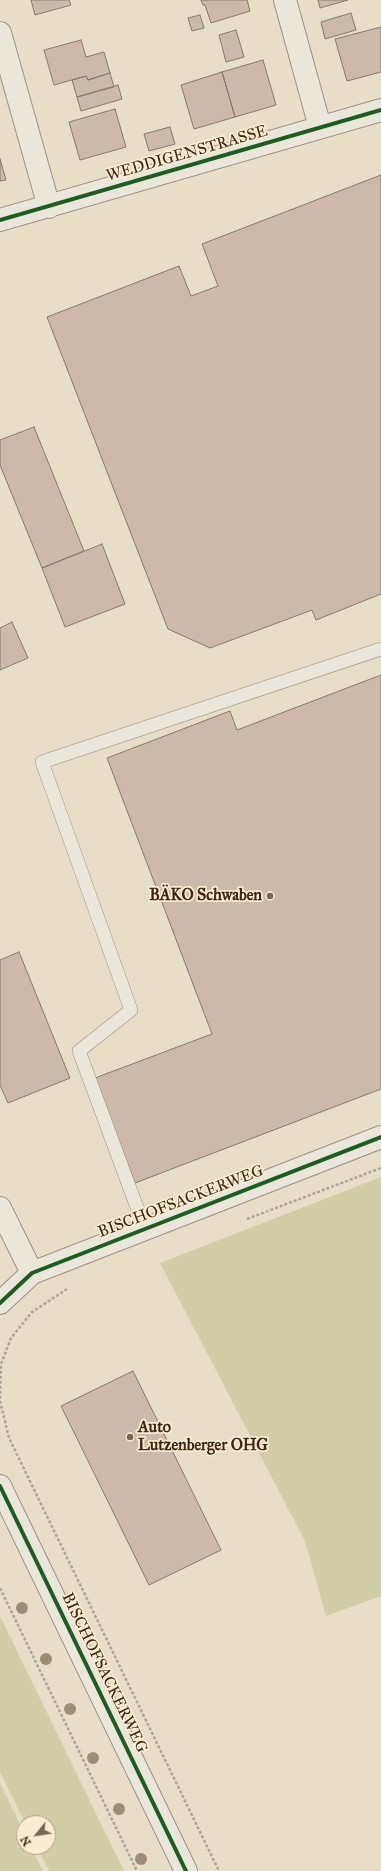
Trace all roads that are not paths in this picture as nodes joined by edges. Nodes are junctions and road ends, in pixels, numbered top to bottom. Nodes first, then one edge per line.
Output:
1 (285, 0) edge
2 (0, 33) edge
3 (381, 110) edge
4 (320, 127) junction
5 (49, 206) junction
6 (0, 220) edge
7 (381, 649) edge
8 (381, 1138) edge
9 (0, 1208) edge
10 (145, 1229) junction
11 (32, 1273) junction
12 (0, 1303) edge
13 (0, 1486) edge
14 (186, 1871) edge

1 - 4 street
2 - 5 street
3 - 4 street, WEDDIGENSTRASSE
4 - 5 street, WEDDIGENSTRASSE
5 - 6 street, WEDDIGENSTRASSE
7 - 10 lane
8 - 10 street, BISCHOFSACKERWEG
9 - 11 street
10 - 11 street, BISCHOFSACKERWEG
11 - 12 street, BISCHOFSACKERWEG
13 - 14 street, BISCHOFSACKERWEG

